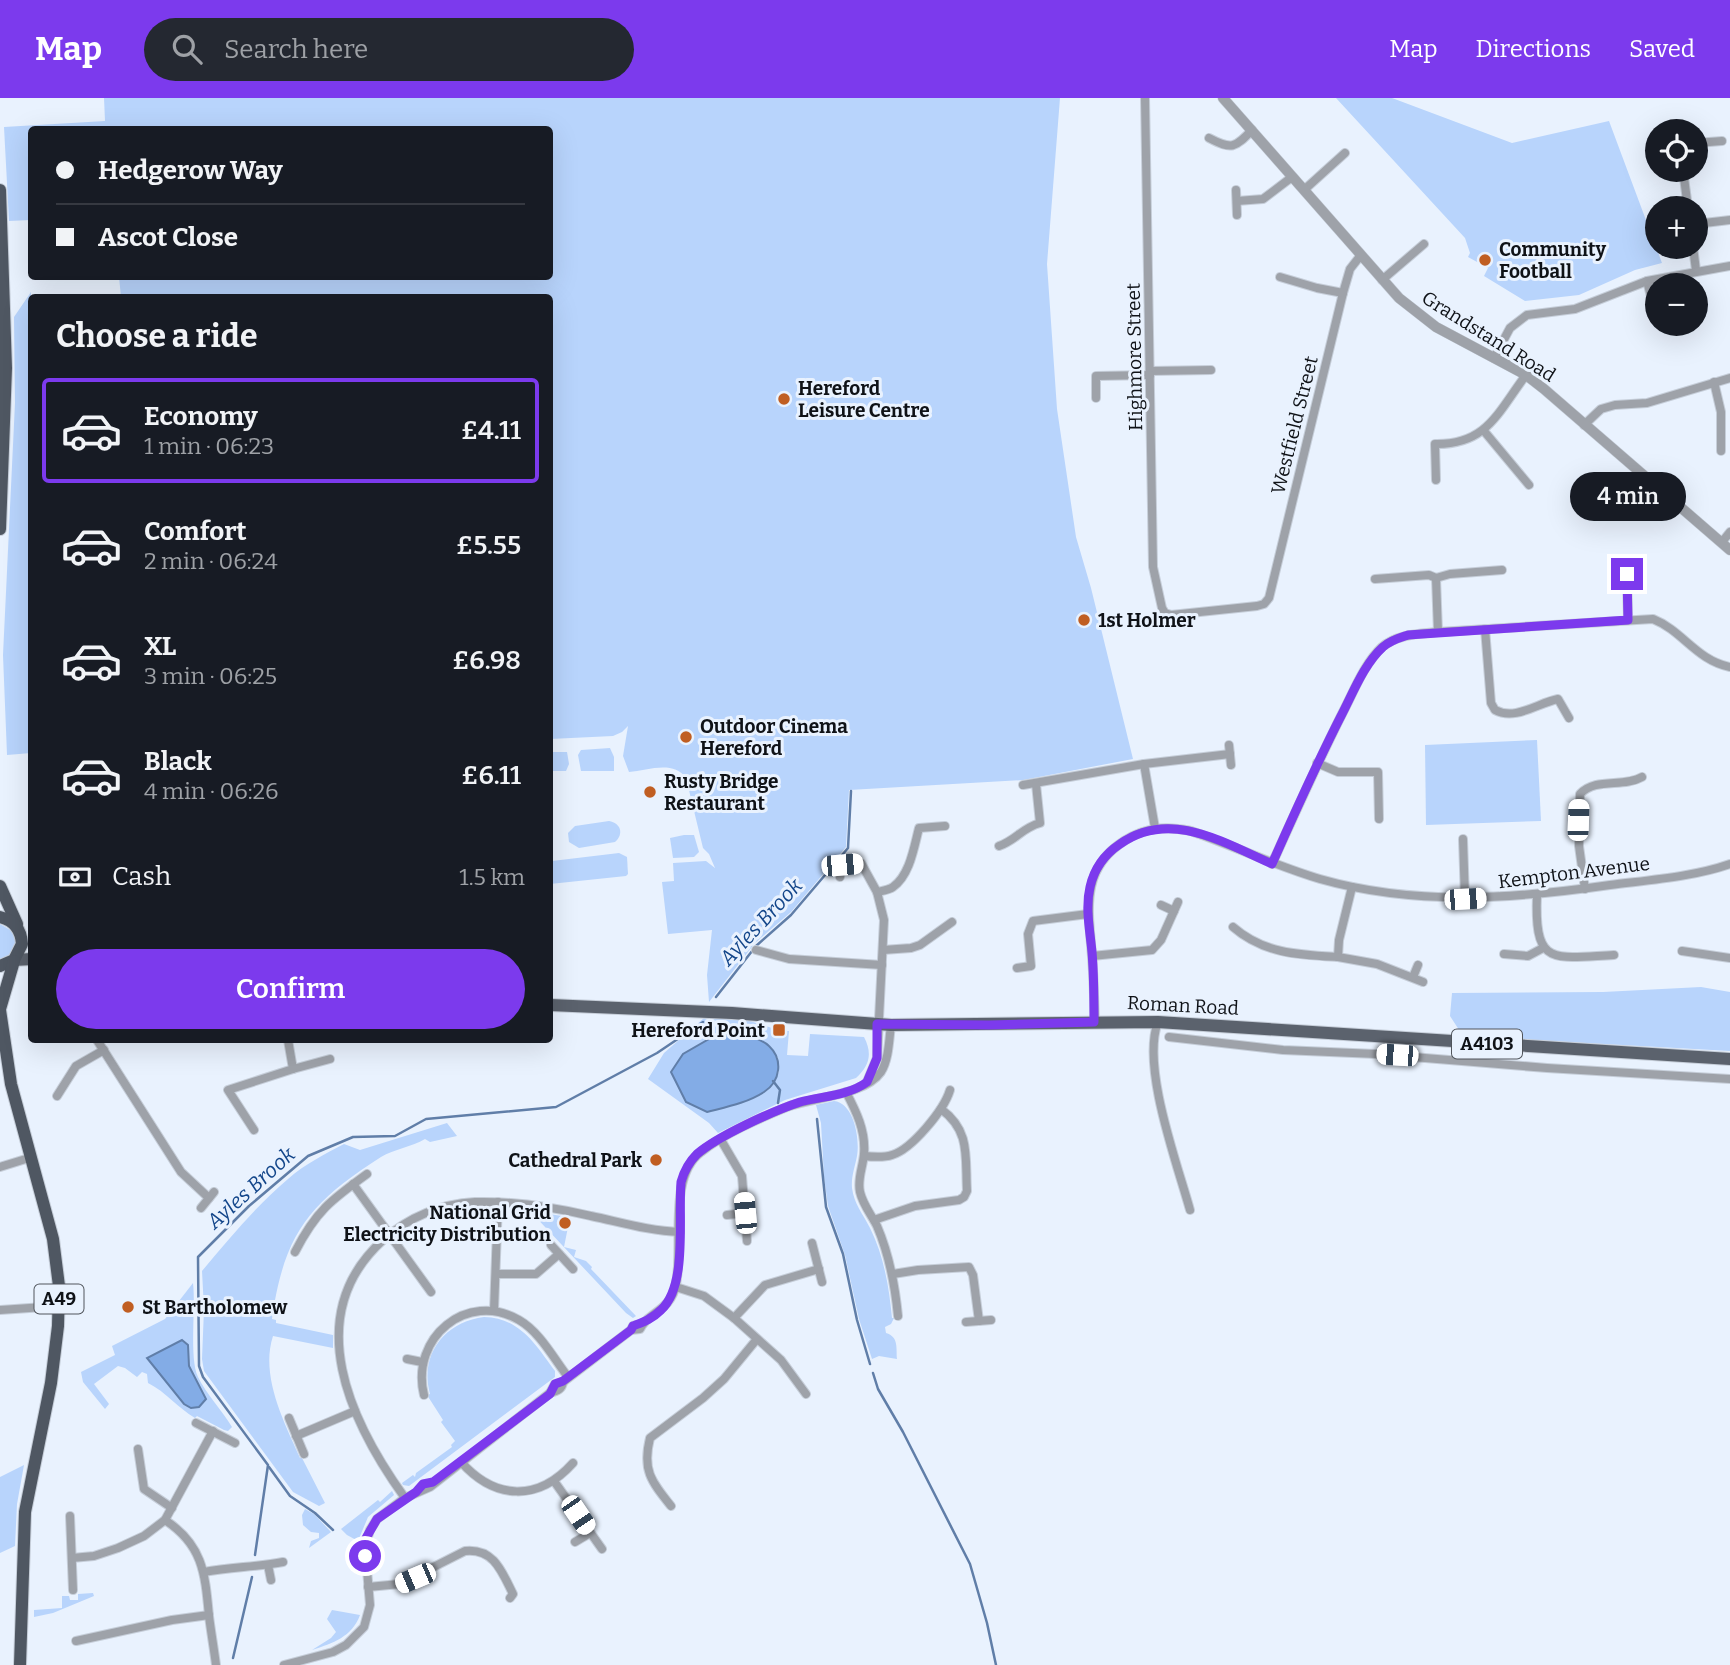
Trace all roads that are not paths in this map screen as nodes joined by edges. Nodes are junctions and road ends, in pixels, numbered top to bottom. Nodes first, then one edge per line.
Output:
1 (1144, 98) edge
2 (1223, 98) edge
3 (1252, 130) junction
4 (1209, 138) dead end
5 (1722, 141) dead end
6 (1708, 142) edge
7 (1345, 153) dead end
8 (1292, 177) junction
9 (0, 190) edge
10 (1304, 190) junction
11 (1236, 191) dead end
12 (1237, 201) junction
13 (1237, 215) dead end
14 (1730, 220) edge
15 (1708, 223) edge
16 (1424, 244) dead end
17 (1361, 256) junction
18 (1695, 259) edge
19 (1730, 266) edge
20 (1696, 270) junction
21 (1683, 273) edge
22 (1280, 277) dead end
23 (1382, 280) junction
24 (1645, 282) edge
25 (1343, 293) junction
26 (1494, 358) junction
27 (1211, 370) dead end
28 (1150, 373) junction
29 (1526, 376) junction
30 (1730, 378) edge
31 (1714, 382) junction
32 (1096, 398) dead end
33 (1584, 425) junction
34 (1484, 431) junction
35 (3, 433) edge
36 (1721, 452) dead end
37 (1436, 480) dead end
38 (1529, 485) dead end
39 (0, 529) edge
40 (1730, 532) edge
41 (1726, 546) edge
42 (1502, 570) dead end
43 (1627, 574) dead end
44 (1375, 579) dead end
45 (1436, 579) junction
46 (1165, 613) joint
47 (1628, 620) junction
48 (1485, 629) junction
49 (1438, 632) junction
50 (1730, 667) edge
51 (1569, 718) dead end
52 (1317, 763) junction
53 (1144, 764) junction
54 (1231, 765) dead end
55 (1642, 777) dead end
56 (1037, 784) junction
57 (1023, 785) dead end
58 (1379, 819) dead end
59 (944, 826) dead end
60 (1155, 828) junction
61 (1464, 839) dead end
62 (999, 846) dead end
63 (1272, 864) junction
64 (1730, 864) edge
65 (840, 877) dead end
66 (0, 886) edge
67 (1352, 887) junction
68 (1585, 889) junction
69 (877, 892) junction
70 (1537, 894) junction
71 (1465, 899) junction
72 (1178, 902) dead end
73 (1161, 905) dead end
74 (1174, 911) junction
75 (1088, 914) junction
76 (0, 917) edge
77 (952, 922) dead end
78 (1233, 926) dead end
79 (19, 929) junction
80 (28, 941) edge
81 (1543, 948) junction
82 (756, 950) dead end
83 (883, 950) junction
84 (1682, 951) dead end
85 (1504, 954) dead end
86 (1614, 955) dead end
87 (1092, 956) junction
88 (1338, 957) junction
89 (1730, 958) edge
90 (28, 959) edge
91 (14, 961) junction
92 (883, 965) junction
93 (1418, 965) dead end
94 (0, 966) edge
95 (1017, 968) dead end
96 (1413, 977) junction
97 (1423, 982) dead end
98 (553, 1005) edge
99 (0, 1009) edge
100 (1158, 1021) junction
101 (1094, 1022) junction
102 (877, 1024) junction
103 (891, 1025) junction
104 (1303, 1031) junction
105 (1169, 1037) dead end
106 (99, 1043) edge
107 (289, 1043) edge
108 (104, 1050) junction
109 (1301, 1051) junction
110 (330, 1059) dead end
111 (1730, 1059) edge
112 (293, 1069) junction
113 (1730, 1079) edge
114 (867, 1082) junction
115 (950, 1090) dead end
116 (846, 1092) junction
117 (57, 1096) dead end
118 (941, 1109) junction
119 (254, 1130) dead end
120 (721, 1139) junction
121 (864, 1156) junction
122 (29, 1158) junction
123 (0, 1167) edge
124 (367, 1174) dead end
125 (353, 1184) junction
126 (498, 1202) junction
127 (201, 1208) dead end
128 (1190, 1210) dead end
129 (745, 1213) junction
130 (727, 1214) dead end
131 (874, 1220) junction
132 (680, 1232) junction
133 (390, 1233) junction
134 (747, 1241) dead end
135 (812, 1243) dead end
136 (551, 1245) dead end
137 (295, 1252) dead end
138 (559, 1254) junction
139 (573, 1269) dead end
140 (819, 1269) junction
141 (496, 1274) junction
142 (893, 1274) junction
143 (822, 1282) dead end
144 (676, 1287) junction
145 (431, 1293) dead end
146 (59, 1306) junction
147 (0, 1310) edge
148 (494, 1311) junction
149 (898, 1316) dead end
150 (734, 1318) junction
151 (991, 1320) dead end
152 (979, 1321) junction
153 (966, 1322) dead end
154 (757, 1339) junction
155 (407, 1359) dead end
156 (422, 1362) junction
157 (566, 1379) junction
158 (806, 1394) dead end
159 (424, 1395) dead end
160 (355, 1411) junction
161 (289, 1418) dead end
162 (196, 1423) dead end
163 (214, 1431) junction
164 (296, 1436) junction
165 (235, 1443) dead end
166 (138, 1449) dead end
167 (304, 1454) dead end
168 (461, 1462) junction
169 (573, 1463) dead end
170 (554, 1481) junction
171 (405, 1498) junction
172 (671, 1506) dead end
173 (172, 1508) junction
174 (71, 1517) dead end
175 (165, 1520) junction
176 (590, 1533) junction
177 (575, 1542) dead end
178 (601, 1549) dead end
179 (72, 1558) junction
180 (283, 1562) dead end
181 (268, 1565) junction
182 (204, 1572) junction
183 (271, 1580) dead end
184 (368, 1587) junction
185 (73, 1590) dead end
186 (22, 1593) junction
187 (510, 1598) dead end
188 (209, 1615) junction
189 (76, 1641) dead end
190 (20, 1665) edge
191 (30, 1665) edge
192 (216, 1665) edge
193 (284, 1665) edge

1 - 28 street, Highmore Street
2 - 3 street, Grandstand Road
3 - 4 street
3 - 8 street, Grandstand Road
5 - 6 street
7 - 10 street
8 - 10 street, Grandstand Road
8 - 12 street
9 - 35 highway
10 - 17 street, Grandstand Road
11 - 12 street
12 - 13 street
14 - 15 street
16 - 23 street
17 - 23 street, Grandstand Road
17 - 25 street, Westfield Street
18 - 20 street
19 - 20 street
20 - 21 street
22 - 25 street
23 - 26 street, Grandstand Road
24 - 26 street
25 - 46 street, Westfield Street
26 - 29 street, Grandstand Road
27 - 28 street
28 - 32 street
28 - 46 street, Highmore Street
29 - 33 street, Grandstand Road
29 - 34 street
30 - 31 street
31 - 33 street
31 - 36 street
33 - 41 street, Grandstand Road
34 - 37 street
34 - 38 street
35 - 39 highway
40 - 41 street
42 - 45 street
43 - 47 street
44 - 45 street
45 - 49 street
47 - 48 street
47 - 50 street
48 - 49 street
48 - 51 street
49 - 52 street
52 - 58 street
52 - 63 street
53 - 54 street
53 - 56 street
53 - 60 street
55 - 68 street
56 - 57 street
56 - 62 street
59 - 69 street
60 - 63 street, Kempton Avenue
60 - 75 street, Kempton Avenue
61 - 71 street
63 - 67 street, Kempton Avenue
64 - 68 street, Kempton Avenue
65 - 69 street
66 - 79 highway
67 - 71 street, Kempton Avenue
67 - 88 street
68 - 70 street, Kempton Avenue
69 - 83 street
70 - 71 street, Kempton Avenue
70 - 81 street
72 - 74 street
73 - 74 street
74 - 87 street
75 - 87 street, Kempton Avenue
75 - 95 street
76 - 79 highway
77 - 83 street
78 - 88 street
79 - 80 main road
79 - 91 highway, A49
81 - 85 street
81 - 86 street
82 - 92 street
83 - 92 street
84 - 89 street
87 - 101 street, Kempton Avenue
88 - 96 street
90 - 91 main road
91 - 94 highway
91 - 99 highway, A49
92 - 102 street
93 - 96 street
96 - 97 street
98 - 102 main road, Roman Road / A4103
99 - 122 highway, A49
100 - 101 main road, Roman Road / A4103
100 - 104 main road, Roman Road / A4103
100 - 128 street
101 - 103 main road, Roman Road / A4103
102 - 103 main road, Roman Road / A4103
102 - 114 street
103 - 114 street
104 - 109 street
104 - 111 main road, Roman Road / A4103
105 - 109 street, Roman Road
106 - 108 street
107 - 112 street
108 - 117 street
108 - 127 street
109 - 113 street, Roman Road
110 - 112 street
112 - 119 street
114 - 116 street
115 - 118 street
116 - 120 street
116 - 121 street
118 - 121 street
118 - 131 street
120 - 129 street
120 - 132 street
121 - 131 street
122 - 123 street
122 - 146 highway, A49
124 - 125 street
125 - 133 street
125 - 137 street
126 - 132 street
126 - 133 street
126 - 141 street
129 - 130 street
129 - 134 street
131 - 142 street
132 - 144 street
133 - 145 street
133 - 160 street
135 - 140 street
136 - 138 street
138 - 139 street
138 - 141 street
140 - 143 street
140 - 150 street
141 - 148 street
142 - 149 street
142 - 152 street
144 - 150 street
144 - 157 street
146 - 147 street
146 - 186 highway, A49
148 - 156 street
148 - 157 street
150 - 154 street
151 - 152 street
152 - 153 street
154 - 158 street
154 - 172 street
155 - 156 street
156 - 159 street
157 - 168 street
160 - 164 street
160 - 171 street
161 - 164 street
162 - 163 street
163 - 165 street
163 - 173 street
164 - 167 street
166 - 173 street
168 - 170 street
168 - 171 street
169 - 170 street
170 - 176 street
171 - 184 street
173 - 175 street
174 - 179 street
175 - 179 street
175 - 182 street
176 - 177 street
176 - 178 street
179 - 185 street
180 - 181 street
181 - 182 street
181 - 183 street
182 - 188 street
184 - 187 street
184 - 193 street
186 - 190 highway, A49
186 - 191 highway, A49
188 - 189 street
188 - 192 street

